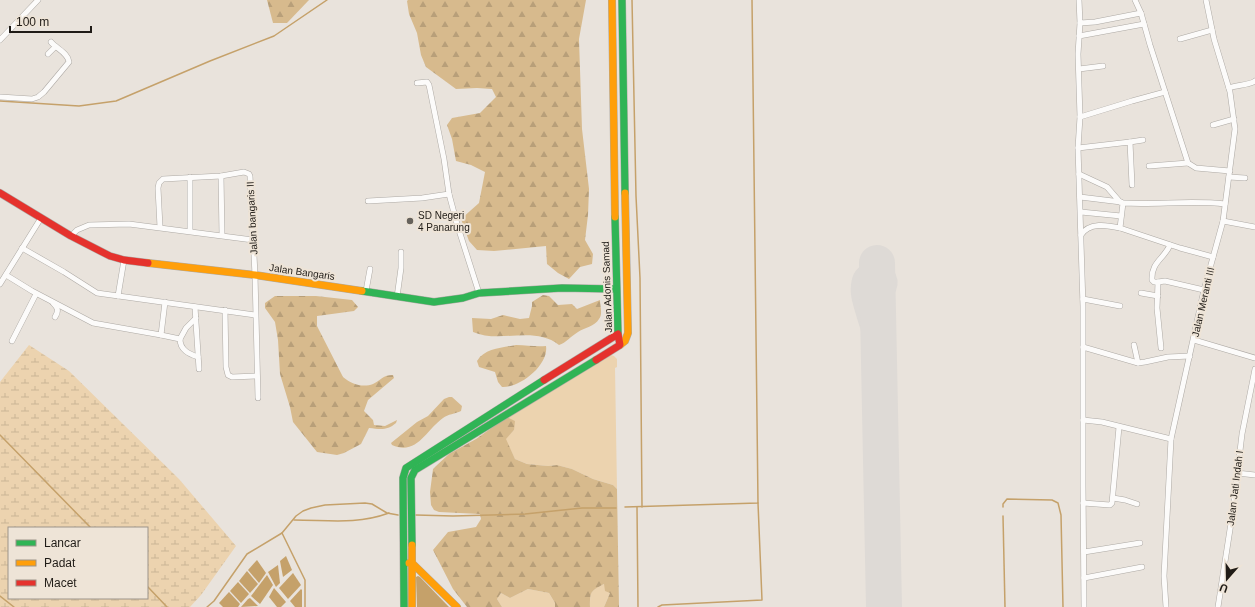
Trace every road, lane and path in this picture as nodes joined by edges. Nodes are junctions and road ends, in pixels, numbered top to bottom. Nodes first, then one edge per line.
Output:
1 (38, 0) edge
2 (612, 0) edge
3 (622, 0) edge
4 (1079, 0) edge
5 (1135, 0) edge
6 (1206, 0) edge
7 (1141, 13) junction
8 (1080, 23) junction
9 (1144, 24) junction
10 (1212, 30) junction
11 (1079, 36) junction
12 (1180, 39) dead end
13 (0, 40) edge
14 (51, 42) dead end
15 (55, 47) junction
16 (48, 54) dead end
17 (1103, 66) dead end
18 (1079, 69) junction
19 (1255, 81) edge
20 (417, 83) dead end
21 (1229, 88) junction
22 (1165, 92) junction
23 (0, 97) edge
24 (1080, 117) junction
25 (1234, 119) junction
26 (1213, 125) dead end
27 (1143, 140) dead end
28 (1130, 142) junction
29 (1078, 148) junction
30 (1188, 163) junction
31 (1149, 166) dead end
32 (1079, 174) junction
33 (1230, 174) junction
34 (221, 176) junction
35 (190, 177) junction
36 (616, 178) junction
37 (625, 178) junction
38 (1245, 178) dead end
39 (1132, 185) dead end
40 (0, 193) edge
41 (449, 194) junction
42 (1080, 197) junction
43 (368, 201) dead end
44 (1122, 202) junction
45 (1224, 204) junction
46 (1081, 212) junction
47 (1121, 216) junction
48 (41, 218) junction
49 (1223, 221) junction
50 (160, 227) junction
51 (1255, 227) edge
52 (1120, 228) junction
53 (190, 231) junction
54 (222, 235) junction
55 (1081, 235) junction
56 (71, 236) junction
57 (253, 240) junction
58 (1170, 244) junction
59 (22, 248) junction
60 (401, 252) dead end
61 (1213, 257) junction
62 (124, 260) junction
63 (370, 269) dead end
64 (255, 275) junction
65 (3, 277) edge
66 (1158, 282) junction
67 (0, 284) edge
68 (616, 289) junction
69 (1204, 290) junction
70 (366, 291) junction
71 (479, 293) junction
72 (1141, 293) dead end
73 (36, 294) junction
74 (118, 296) junction
75 (397, 296) junction
76 (1158, 296) junction
77 (1083, 299) junction
78 (52, 302) junction
79 (165, 302) junction
80 (195, 306) junction
81 (1120, 306) dead end
82 (225, 310) junction
83 (255, 315) junction
84 (55, 317) dead end
85 (196, 318) junction
86 (618, 334) junction
87 (162, 335) junction
88 (180, 339) junction
89 (1194, 340) junction
90 (12, 341) dead end
91 (1134, 344) dead end
92 (620, 345) junction
93 (1083, 347) junction
94 (1161, 348) dead end
95 (1190, 356) junction
96 (198, 357) junction
97 (1255, 358) edge
98 (1138, 362) junction
99 (199, 369) dead end
100 (1255, 370) edge
101 (257, 376) junction
102 (258, 398) dead end
103 (1083, 420) junction
104 (1119, 427) junction
105 (1171, 439) junction
106 (1237, 473) junction
107 (1255, 475) edge
108 (1112, 498) junction
109 (1083, 503) junction
110 (1137, 504) dead end
111 (407, 524) junction
112 (1140, 543) dead end
113 (1084, 552) junction
114 (403, 563) junction
115 (412, 563) junction
116 (1142, 567) dead end
117 (1084, 578) junction
118 (404, 607) edge
119 (412, 607) edge
120 (457, 607) edge
121 (1084, 607) edge
122 (1166, 607) edge
123 (1218, 607) edge

1 - 13 street
2 - 36 main road, Jalan Adonis Samad
3 - 37 main road, Jalan Adonis Samad
4 - 8 street
5 - 7 street
6 - 10 street, Jalan Meranti III
7 - 8 street
7 - 9 street
8 - 11 street
9 - 11 street
9 - 22 street
10 - 12 street
10 - 21 street, Jalan Meranti III
11 - 18 street
14 - 15 street
15 - 16 street
15 - 23 street
17 - 18 street
18 - 24 street
19 - 21 street
20 - 41 street
21 - 25 street, Jalan Meranti III
22 - 24 street
22 - 30 street
24 - 29 street
25 - 26 street
25 - 33 street, Jalan Meranti III
27 - 28 street
28 - 29 street
28 - 39 street
29 - 32 street
30 - 31 street
30 - 33 street
32 - 42 street
32 - 44 street
33 - 38 street
33 - 45 street, Jalan Meranti III
34 - 35 street, Jalan bangaris II
34 - 54 street
34 - 57 street, Jalan bangaris II
35 - 50 street, Jalan bangaris II
35 - 53 street
36 - 37 main road
36 - 68 main road, Jalan Adonis Samad
37 - 92 main road, Jalan Adonis Samad
40 - 48 main road, Jalan Bangaris
41 - 43 street
41 - 71 street
42 - 44 street
42 - 46 street
44 - 45 street
44 - 47 street
45 - 49 street, Jalan Meranti III
46 - 47 street
46 - 55 street
47 - 52 street
48 - 56 main road, Jalan Bangaris
48 - 59 street
49 - 51 street
49 - 61 street, Jalan Meranti III
50 - 53 street
50 - 56 street
52 - 55 street
52 - 58 street
53 - 54 street
54 - 57 street
55 - 77 street
56 - 62 main road, Jalan Bangaris
57 - 64 street, Jalan bangaris II
58 - 61 street
58 - 66 street
59 - 65 street
59 - 74 street
60 - 75 street
61 - 69 street, Jalan Meranti III
62 - 64 main road, Jalan Bangaris
62 - 74 street
63 - 70 street
64 - 70 main road, Jalan Bangaris
64 - 83 street, Jalan bangaris II
65 - 67 street
65 - 73 street
66 - 69 street
66 - 76 street
68 - 71 main road, Jalan Bangaris
68 - 86 main road, Jalan Adonis Samad
69 - 89 street, Jalan Meranti III
70 - 75 main road, Jalan Bangaris
71 - 75 main road, Jalan Bangaris
72 - 76 street
73 - 78 street
73 - 90 street
74 - 79 street
76 - 94 street
77 - 81 street
77 - 93 street
78 - 84 street
78 - 87 street
79 - 80 street
79 - 87 street
80 - 82 street
80 - 85 street
82 - 83 street
82 - 101 street
83 - 101 street, Jalan bangaris II
85 - 88 street
85 - 96 street
86 - 92 main road, Jalan Adonis Samad
86 - 111 main road
87 - 88 street
88 - 96 street
89 - 95 street, Jalan Meranti III
89 - 97 street
91 - 98 street
92 - 111 main road
93 - 98 street
93 - 103 street
95 - 98 street
95 - 105 street, Jalan Meranti III
96 - 99 street
100 - 106 street, Jalan Jati Indah I
101 - 102 street, Jalan bangaris II
103 - 104 street
103 - 109 street
104 - 105 street
104 - 108 street
105 - 122 street, Jalan Meranti III
106 - 107 street
106 - 123 street, Jalan Jati Indah I
108 - 109 street
108 - 110 street
109 - 113 street
111 - 114 main road
111 - 115 main road
112 - 113 street
113 - 117 street
114 - 115 main road
114 - 118 main road
115 - 119 main road
115 - 120 main road
116 - 117 street
117 - 121 street

